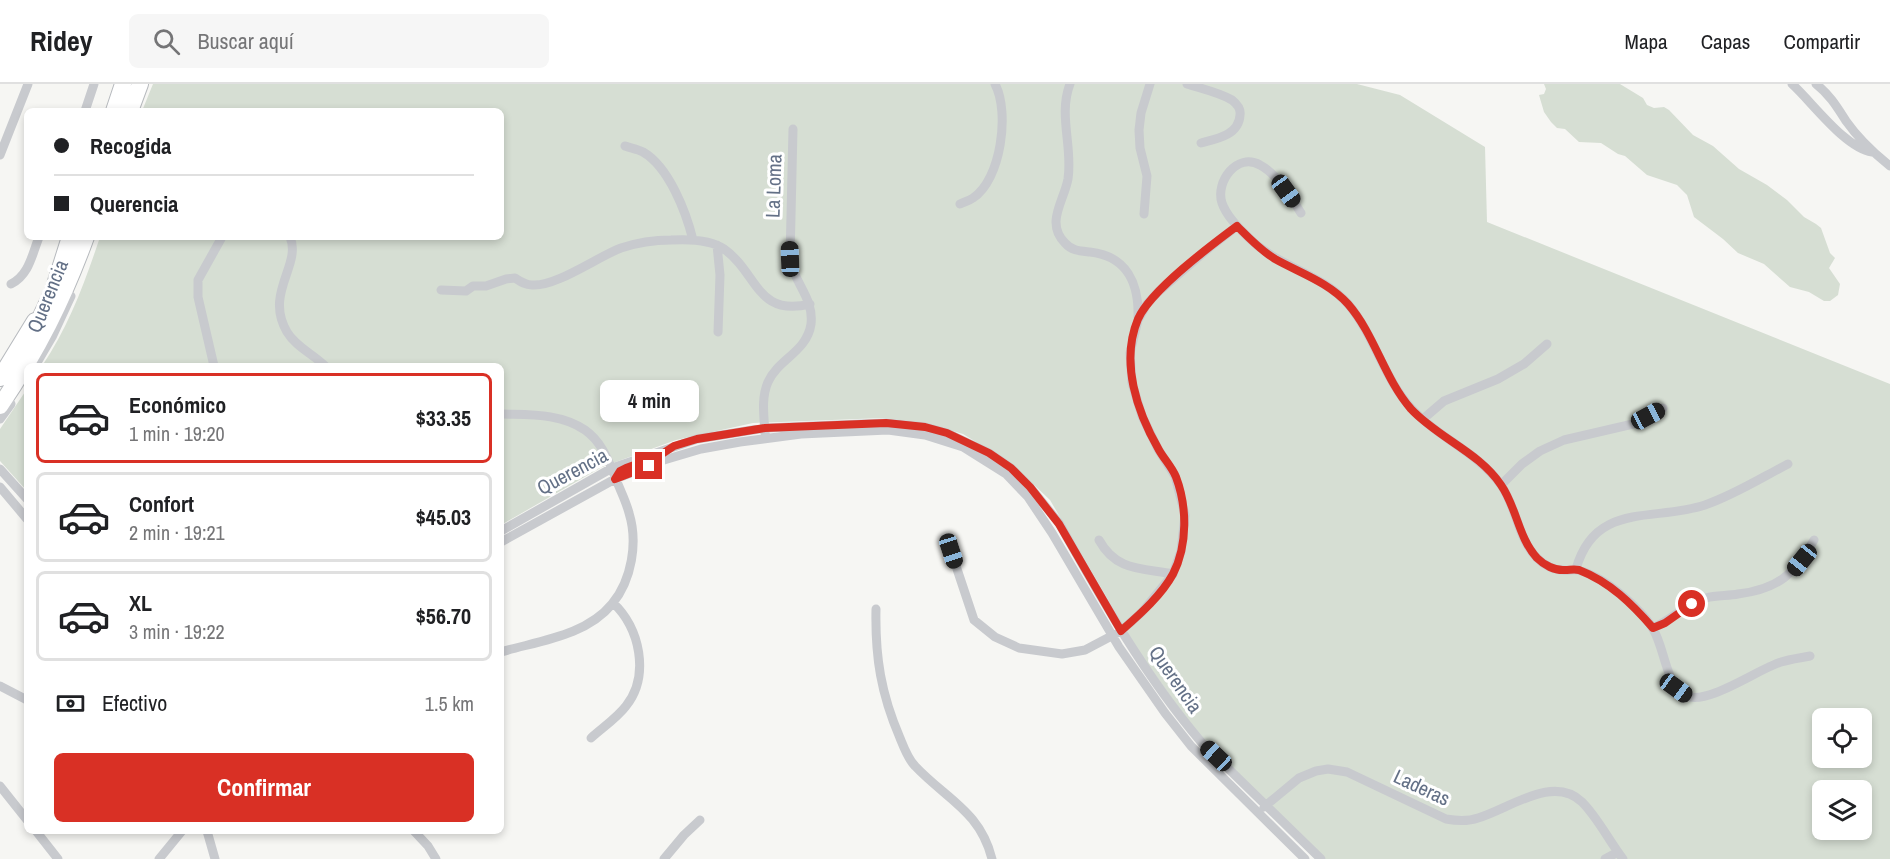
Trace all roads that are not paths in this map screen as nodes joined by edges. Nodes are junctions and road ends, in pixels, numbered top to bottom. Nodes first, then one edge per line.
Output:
1 (28, 84) edge
2 (94, 84) edge
3 (123, 84) edge
4 (140, 84) edge
5 (1070, 84) edge
6 (1150, 84) edge
7 (1187, 84) edge
8 (1792, 84) edge
9 (1816, 84) edge
10 (998, 86) edge
11 (86, 108) edge
12 (115, 108) edge
13 (131, 108) edge
14 (793, 129) dead end
15 (1201, 142) dead end
16 (625, 147) dead end
17 (1872, 152) junction
18 (0, 155) edge
19 (1890, 166) edge
20 (960, 204) dead end
21 (1301, 213) dead end
22 (1144, 214) dead end
23 (1237, 226) junction
24 (38, 240) edge
25 (69, 240) edge
26 (69, 240) edge
27 (85, 240) edge
28 (85, 240) edge
29 (220, 240) edge
30 (290, 240) edge
31 (693, 240) junction
32 (717, 245) junction
33 (11, 284) dead end
34 (441, 290) dead end
35 (810, 304) junction
36 (1138, 320) junction
37 (718, 332) dead end
38 (1547, 344) dead end
39 (29, 363) edge
40 (37, 363) edge
41 (213, 363) edge
42 (321, 363) edge
43 (24, 371) edge
44 (0, 378) edge
45 (24, 384) edge
46 (0, 386) edge
47 (0, 406) edge
48 (1663, 408) dead end
49 (504, 414) edge
50 (0, 419) edge
51 (1423, 419) junction
52 (765, 428) junction
53 (765, 438) junction
54 (674, 446) junction
55 (701, 449) junction
56 (1788, 464) dead end
57 (0, 468) edge
58 (612, 468) junction
59 (615, 479) junction
60 (1501, 485) junction
61 (0, 487) edge
62 (24, 496) edge
63 (24, 511) edge
64 (504, 529) edge
65 (504, 540) edge
66 (1099, 540) dead end
67 (1814, 540) dead end
68 (951, 551) dead end
69 (1576, 569) junction
70 (1173, 574) junction
71 (613, 603) junction
72 (876, 609) dead end
73 (1653, 628) junction
74 (1116, 634) junction
75 (504, 651) edge
76 (1810, 656) dead end
77 (0, 686) edge
78 (24, 698) edge
79 (591, 738) dead end
80 (0, 786) edge
81 (1267, 804) junction
82 (1258, 813) junction
83 (24, 816) edge
84 (700, 820) dead end
85 (38, 834) edge
86 (180, 834) edge
87 (208, 834) edge
88 (417, 834) edge
89 (1620, 856) edge
90 (58, 859) edge
91 (159, 859) edge
92 (215, 859) edge
93 (436, 859) edge
94 (664, 859) edge
95 (993, 859) edge
96 (1305, 859) edge
97 (1321, 859) edge
98 (1605, 859) edge

1 - 18 street
2 - 11 street
3 - 12 highway
4 - 13 highway
5 - 36 street
6 - 22 street
7 - 15 street
8 - 17 street
9 - 17 street
10 - 20 street
14 - 35 street, La Loma
16 - 31 street
17 - 19 street
21 - 23 street
23 - 36 street
23 - 51 street
24 - 33 street
25 - 44 highway
26 - 46 highway
27 - 40 street, Querencia
28 - 39 highway
29 - 41 street
30 - 42 street
31 - 32 street
31 - 34 street
32 - 35 street
32 - 37 street
35 - 52 street
36 - 70 street
38 - 51 street
43 - 47 highway
45 - 50 street
48 - 60 street
49 - 58 street
51 - 60 street
52 - 53 street
52 - 54 street, Querencia
52 - 55 street
52 - 74 street, Querencia
53 - 55 street, Querencia
53 - 74 street, Querencia
54 - 58 street, Querencia
54 - 59 street
55 - 59 street, Querencia
56 - 69 street
57 - 62 street
58 - 59 street
58 - 64 street, Querencia
59 - 65 street, Querencia
59 - 71 street
60 - 69 street
61 - 63 street
66 - 70 street
67 - 73 street
68 - 74 street
69 - 73 street
70 - 74 street
71 - 75 street
71 - 79 street
72 - 95 street
73 - 76 street
74 - 81 street, Querencia
74 - 82 street, Querencia
77 - 78 street
80 - 83 street
81 - 82 street, Laderas
81 - 89 street, Laderas
81 - 97 street, Querencia
82 - 96 street, Querencia
84 - 94 street
85 - 90 street
86 - 91 street
87 - 92 street
88 - 93 street
89 - 98 street

